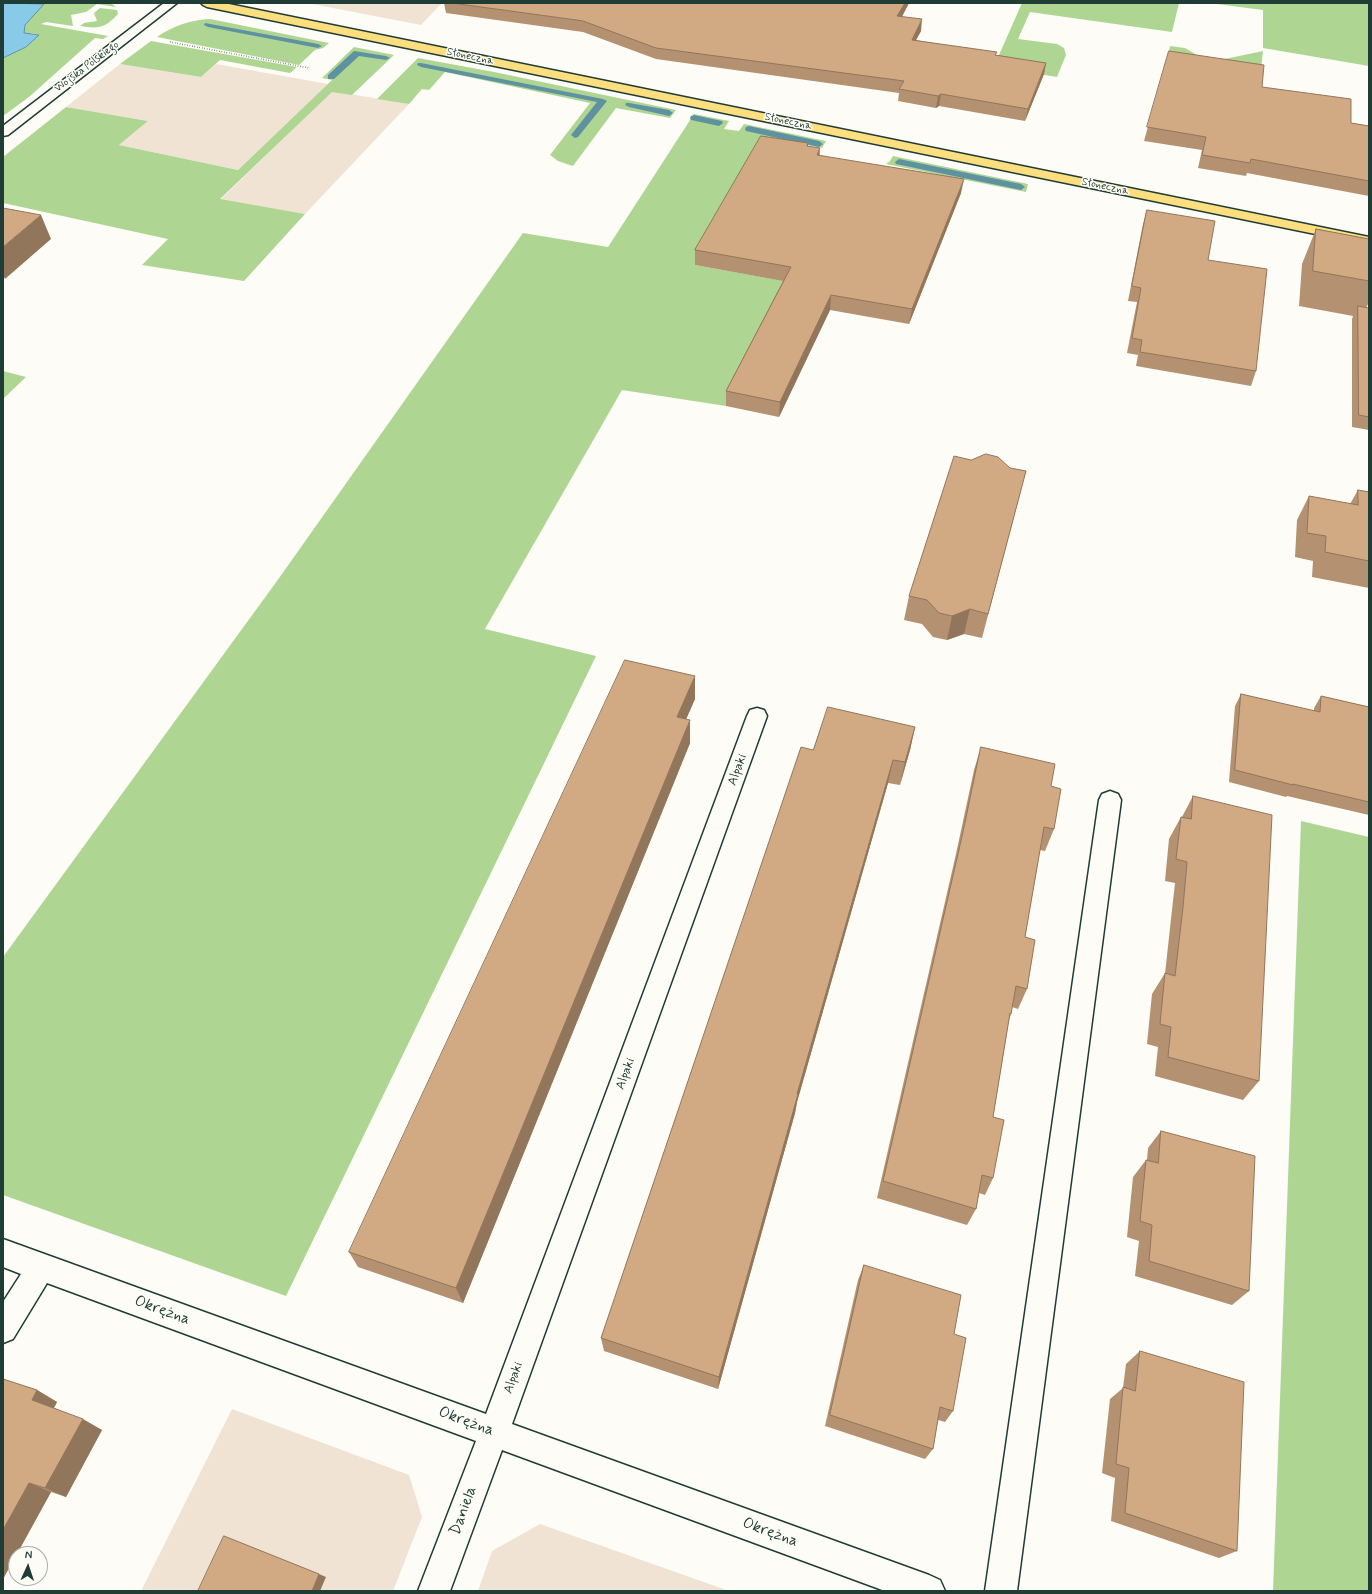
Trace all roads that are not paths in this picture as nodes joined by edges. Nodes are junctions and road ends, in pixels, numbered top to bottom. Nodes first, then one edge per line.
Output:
1 (171, 3) edge
2 (207, 3) edge
3 (3, 132) edge
4 (1369, 241) edge
5 (757, 716) dead end
6 (1110, 800) dead end
7 (3, 1253) edge
8 (41, 1267) junction
9 (3, 1329) edge
10 (494, 1432) junction
11 (434, 1591) edge
12 (929, 1591) edge
13 (1001, 1591) edge

1 - 3 street, Wojska Polskiego
2 - 4 main road, Słoneczna
5 - 10 street, Alpaki
6 - 13 street
7 - 8 street, Okrężna
8 - 9 street
8 - 10 street, Okrężna
10 - 11 street, Daniela
10 - 12 street, Okrężna

